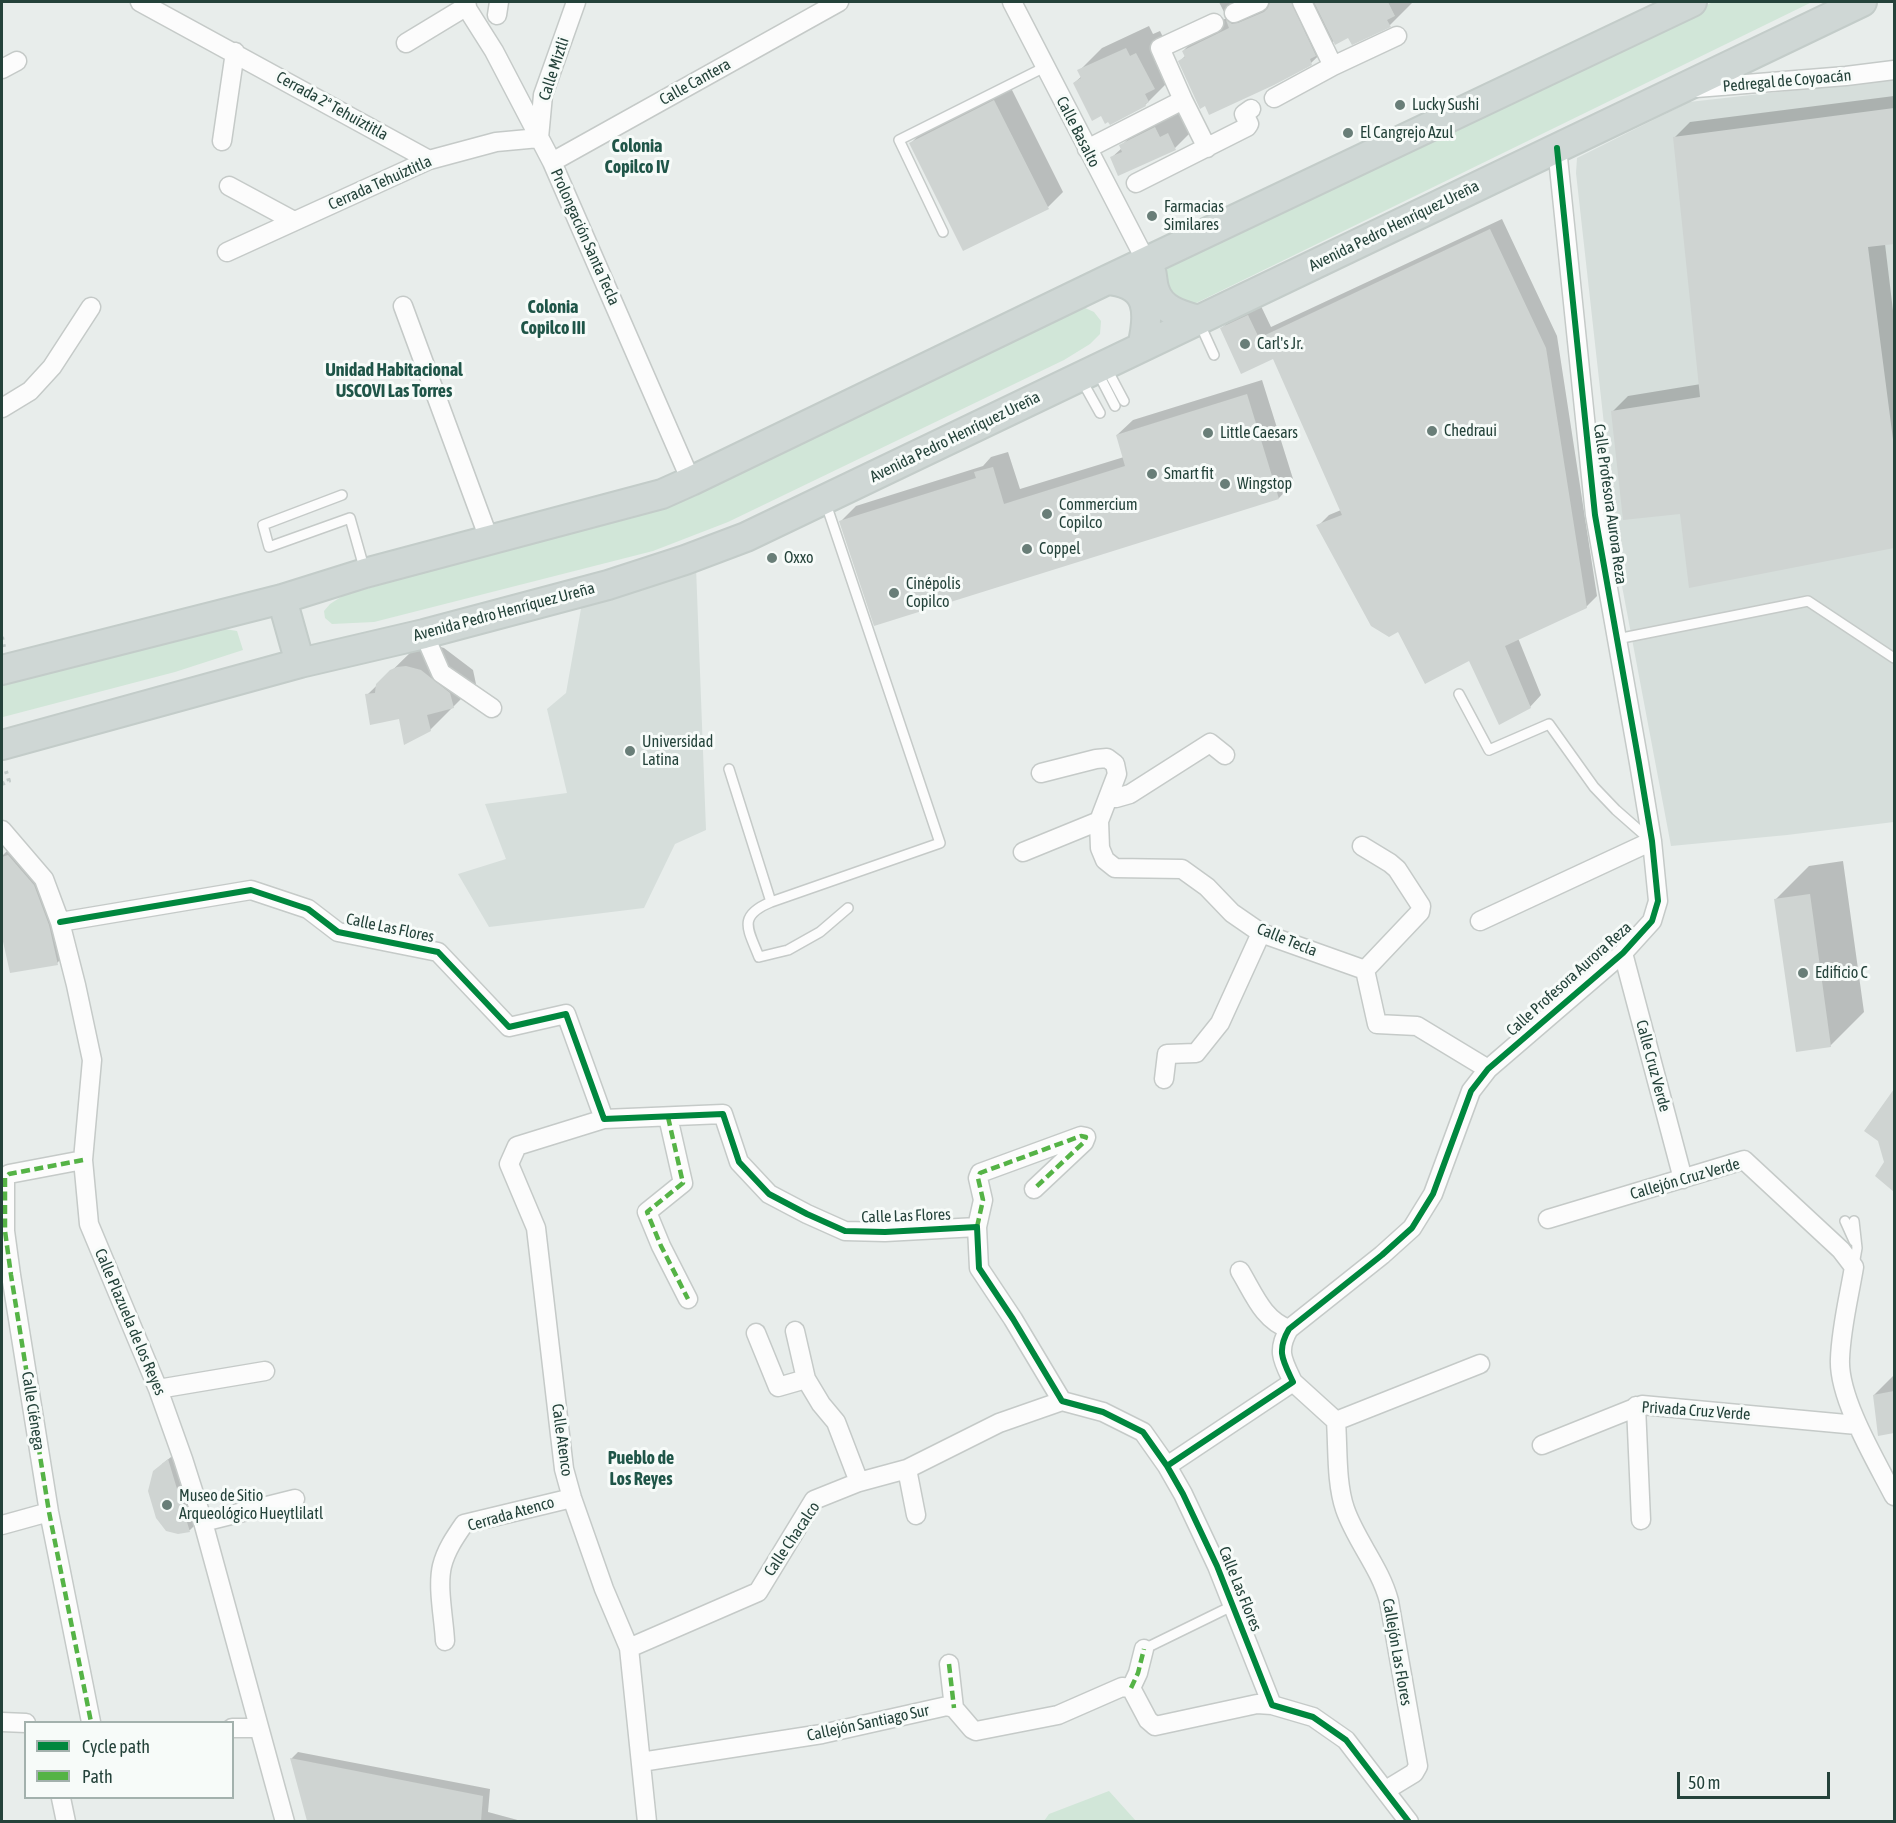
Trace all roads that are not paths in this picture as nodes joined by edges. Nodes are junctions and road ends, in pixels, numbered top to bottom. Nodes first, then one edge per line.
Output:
1 (140, 2) edge
2 (576, 2) edge
3 (839, 2) edge
4 (1012, 2) edge
5 (1259, 2) edge
6 (1302, 2) edge
7 (1692, 2) edge
8 (1862, 2) edge
9 (465, 4) edge
10 (1234, 13) dead end
11 (1214, 23) dead end
12 (1397, 36) dead end
13 (406, 43) dead end
14 (235, 52) junction
15 (1333, 66) junction
16 (1045, 67) junction
17 (1894, 70) edge
18 (1679, 90) junction
19 (1274, 98) dead end
20 (1183, 100) junction
21 (1251, 109) dead end
22 (539, 138) junction
23 (222, 141) dead end
24 (1207, 148) junction
25 (1557, 148) junction
26 (1087, 149) junction
27 (429, 160) junction
28 (552, 162) junction
29 (1136, 183) dead end
30 (230, 186) dead end
31 (294, 222) junction
32 (943, 232) dead end
33 (227, 252) dead end
34 (1146, 261) junction
35 (1107, 280) junction
36 (91, 306) dead end
37 (403, 306) dead end
38 (1198, 320) junction
39 (1142, 347) junction
40 (1214, 355) dead end
41 (1094, 370) junction
42 (1124, 401) dead end
43 (1115, 406) dead end
44 (2, 408) edge
45 (1100, 414) dead end
46 (691, 481) junction
47 (342, 495) dead end
48 (825, 499) junction
49 (489, 539) junction
50 (365, 573) junction
51 (282, 599) junction
52 (424, 634) junction
53 (1617, 639) junction
54 (1894, 658) edge
55 (300, 663) junction
56 (2, 670) edge
57 (1459, 694) dead end
58 (492, 708) dead end
59 (1225, 755) dead end
60 (4, 758) edge
61 (729, 769) dead end
62 (1041, 773) dead end
63 (1108, 798) junction
64 (1099, 822) junction
65 (2, 830) edge
66 (1652, 841) junction
67 (1362, 846) dead end
68 (1023, 852) dead end
69 (771, 902) junction
70 (848, 908) dead end
71 (1480, 921) dead end
72 (60, 922) junction
73 (1262, 933) junction
74 (1623, 953) junction
75 (1365, 970) junction
76 (1488, 1069) junction
77 (1164, 1079) dead end
78 (668, 1116) junction
79 (604, 1119) junction
80 (83, 1160) junction
81 (1683, 1179) junction
82 (1034, 1190) dead end
83 (1548, 1219) dead end
84 (1850, 1221) dead end
85 (977, 1227) junction
86 (1854, 1267) junction
87 (1240, 1271) dead end
88 (6, 1277) edge
89 (688, 1299) dead end
90 (1289, 1329) junction
91 (795, 1331) dead end
92 (756, 1333) dead end
93 (1480, 1364) dead end
94 (265, 1371) dead end
95 (806, 1379) junction
96 (1293, 1382) junction
97 (158, 1389) junction
98 (1062, 1401) junction
99 (1636, 1406) junction
100 (1336, 1421) junction
101 (1857, 1425) junction
102 (1542, 1445) dead end
103 (1167, 1466) junction
104 (907, 1469) junction
105 (859, 1482) junction
106 (1894, 1496) edge
107 (572, 1498) junction
108 (295, 1499) dead end
109 (50, 1512) junction
110 (916, 1515) dead end
111 (1641, 1520) dead end
112 (203, 1522) junction
113 (2, 1525) edge
114 (1232, 1605) junction
115 (446, 1641) dead end
116 (628, 1648) junction
117 (1144, 1649) joint
118 (949, 1664) dead end
119 (1131, 1688) junction
120 (1272, 1705) junction
121 (954, 1708) junction
122 (91, 1721) edge
123 (2, 1722) edge
124 (24, 1723) edge
125 (234, 1728) edge
126 (259, 1728) junction
127 (641, 1762) junction
128 (1386, 1790) junction
129 (61, 1799) edge
130 (66, 1821) edge
131 (285, 1821) edge
132 (647, 1821) edge
133 (1409, 1821) edge

1 - 14 street, Cerrada 2ª Tehuiztitla
2 - 22 street, Calle Miztli
3 - 28 street, Calle Cantera
4 - 16 street, Calle Basalto
5 - 10 street
6 - 15 street
7 - 34 main road
8 - 18 main road, Avenida Pedro Henríquez Ureña
9 - 13 street
9 - 22 street, Prolongación Santa Tecla
11 - 20 street
12 - 15 street
14 - 23 street
14 - 27 street, Cerrada 2ª Tehuiztitla
15 - 19 street
16 - 26 street, Calle Basalto
16 - 32 lane
17 - 18 street, Pedregal de Coyoacán
18 - 25 main road, Avenida Pedro Henríquez Ureña
20 - 24 street
20 - 26 street
21 - 24 street
22 - 27 street, Cerrada Tehuiztitla
22 - 28 street, Prolongación Santa Tecla
24 - 29 street
25 - 38 main road, Avenida Pedro Henríquez Ureña
25 - 53 street, Calle Profesora Aurora Reza
26 - 34 street, Calle Basalto
27 - 31 street, Cerrada Tehuiztitla
28 - 46 street, Prolongación Santa Tecla
30 - 31 street
31 - 33 street, Cerrada Tehuiztitla
34 - 35 main road
34 - 38 main road
35 - 39 main road
35 - 46 main road
36 - 44 street
37 - 49 street
38 - 39 main road, Avenida Pedro Henríquez Ureña
38 - 40 lane
39 - 41 main road, Avenida Pedro Henríquez Ureña
41 - 42 lane
41 - 43 lane
41 - 45 lane
41 - 48 main road, Avenida Pedro Henríquez Ureña
46 - 49 main road
47 - 50 lane
48 - 52 main road, Avenida Pedro Henríquez Ureña
48 - 69 lane
49 - 50 main road
50 - 51 main road
51 - 55 main road
51 - 56 main road
52 - 55 main road, Avenida Pedro Henríquez Ureña
52 - 58 street
53 - 54 lane
53 - 66 street, Calle Profesora Aurora Reza
55 - 60 main road, Avenida Pedro Henríquez Ureña
57 - 66 lane
59 - 63 street
61 - 69 lane
62 - 63 street, Calle Tecla
63 - 64 street, Calle Tecla
64 - 68 street
64 - 73 street, Calle Tecla
65 - 72 street, Calle Plazuela de los Reyes
66 - 71 street
66 - 74 street, Calle Profesora Aurora Reza
67 - 75 street
69 - 70 lane
72 - 79 street, Calle Las Flores
72 - 80 street, Calle Plazuela de los Reyes
73 - 75 street, Calle Tecla
73 - 77 street
74 - 76 street, Calle Profesora Aurora Reza
74 - 81 street, Calle Cruz Verde
75 - 76 street
76 - 90 street, Calle Profesora Aurora Reza
78 - 79 street, Calle Las Flores
78 - 85 street, Calle Las Flores
78 - 89 street
79 - 107 street, Calle Atenco
80 - 88 street, Calle Ciénega
80 - 97 street, Calle Plazuela de los Reyes
81 - 83 street, Callejón Cruz Verde
81 - 86 street, Callejón Cruz Verde
82 - 85 street
84 - 86 lane
85 - 98 street
86 - 101 street
87 - 90 street
88 - 109 street, Calle Ciénega
90 - 96 street
91 - 95 street
92 - 95 street
93 - 100 street
94 - 97 street
95 - 105 street
96 - 100 street
96 - 103 street
97 - 112 street, Calle Plazuela de los Reyes
98 - 103 street, Calle Las Flores
98 - 104 street, Calle Chacalco
99 - 101 street, Privada Cruz Verde
99 - 102 street, Privada Cruz Verde
99 - 111 street
100 - 128 street, Callejón Las Flores
101 - 106 street
103 - 114 street, Calle Las Flores
104 - 105 street, Calle Chacalco
104 - 110 street
105 - 116 street, Calle Chacalco
107 - 115 street, Cerrada Atenco
107 - 116 street, Calle Atenco
108 - 112 street
109 - 113 street
109 - 122 street, Calle Ciénega
112 - 126 street, Calle Plazuela de los Reyes
114 - 117 lane
114 - 120 street, Calle Las Flores
116 - 127 street, Calle Atenco
117 - 119 street
118 - 121 street
119 - 120 street
119 - 121 street
120 - 128 street
121 - 127 street, Callejón Santiago Sur
123 - 124 street
125 - 126 street
126 - 131 street, Calle Plazuela de los Reyes
127 - 132 street, Calle Atenco
128 - 133 street
129 - 130 street

